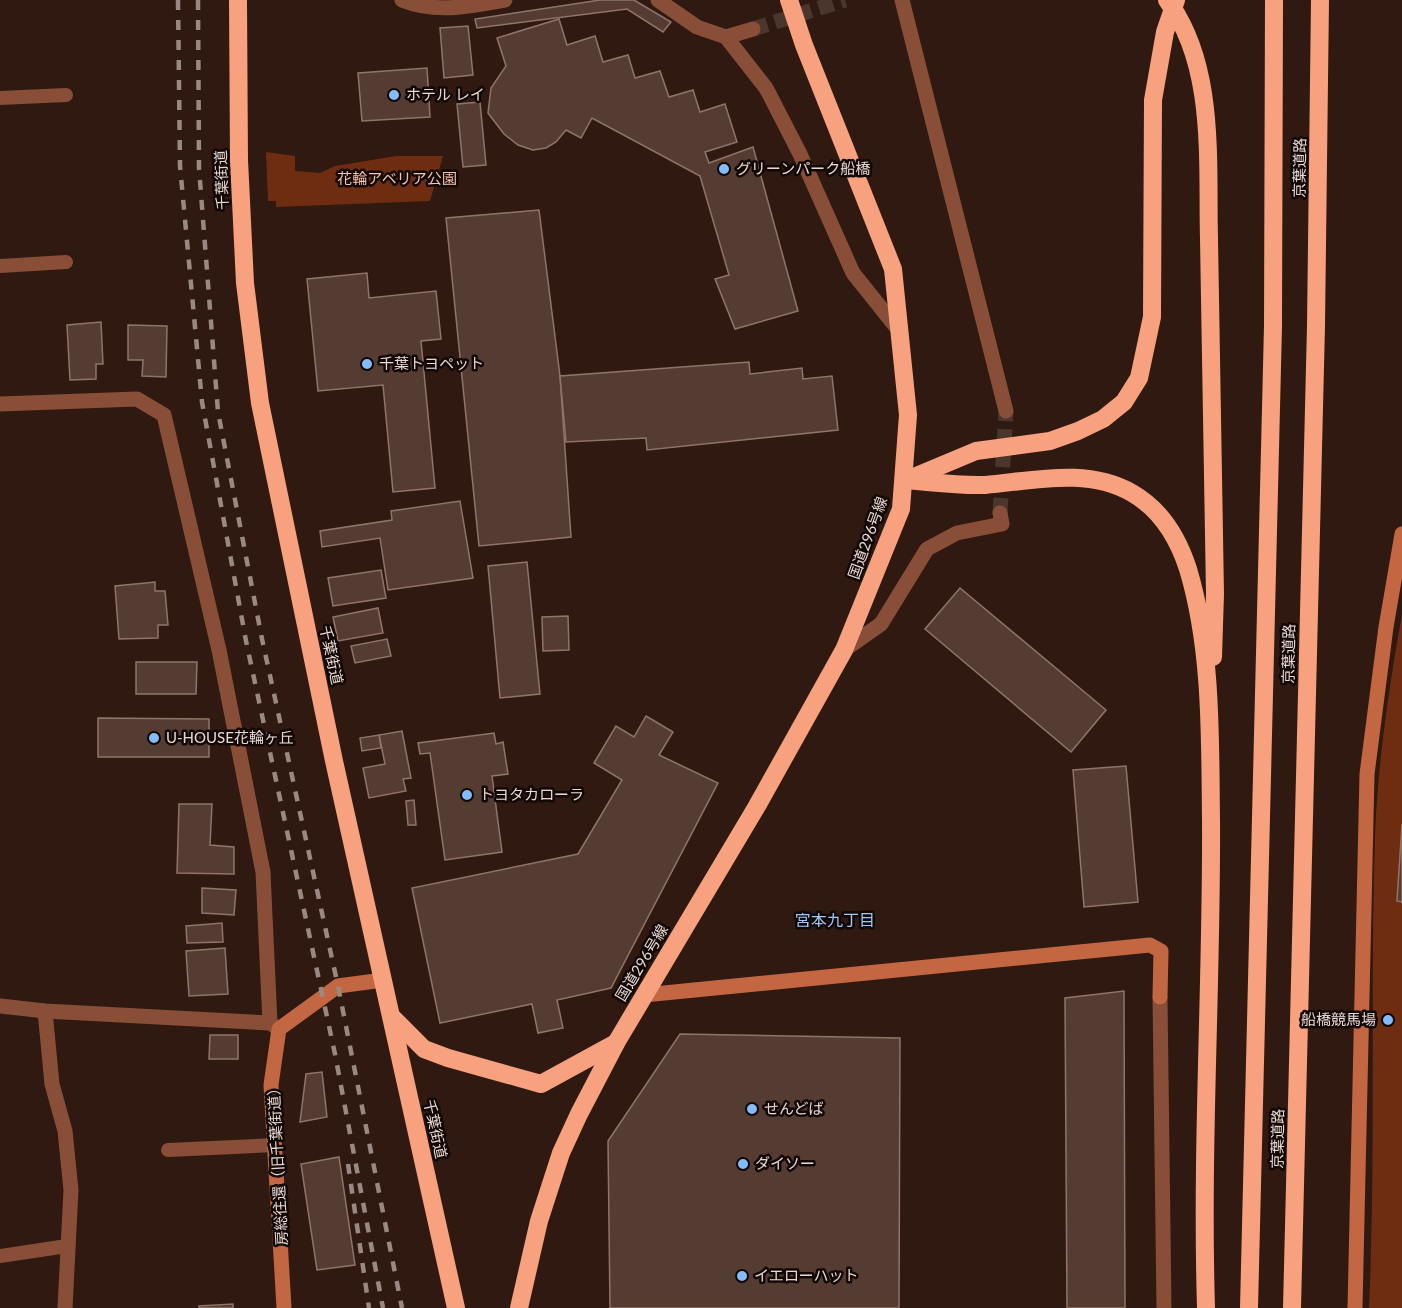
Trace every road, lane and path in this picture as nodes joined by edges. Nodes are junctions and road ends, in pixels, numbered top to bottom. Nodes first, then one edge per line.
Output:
1 (238, 0) edge
2 (402, 0) edge
3 (505, 0) edge
4 (658, 0) edge
5 (789, 0) edge
6 (902, 0) edge
7 (1167, 0) edge
8 (1176, 0) edge
9 (1274, 0) edge
10 (1321, 0) edge
11 (753, 29) tunnel mouth
12 (726, 37) junction
13 (66, 95) dead end
14 (0, 98) edge
15 (66, 262) dead end
16 (0, 266) edge
17 (901, 333) junction
18 (0, 404) edge
19 (1006, 411) tunnel mouth
20 (904, 480) junction
21 (1000, 513) tunnel mouth
22 (1402, 534) edge
23 (844, 650) junction
24 (1210, 749) junction
25 (383, 980) junction
26 (644, 995) junction
27 (0, 1006) edge
28 (45, 1011) junction
29 (393, 1018) junction
30 (275, 1026) junction
31 (616, 1043) junction
32 (275, 1145) junction
33 (168, 1150) dead end
34 (67, 1246) junction
35 (0, 1256) edge
36 (65, 1308) edge
37 (284, 1308) edge
38 (456, 1308) edge
39 (519, 1308) edge
40 (1164, 1308) edge
41 (1206, 1308) edge
42 (1249, 1308) edge
43 (1292, 1308) edge
44 (1355, 1308) edge

1 - 25 highway, 千葉街道
2 - 3 street
4 - 12 street
5 - 17 highway, 国道296号線
6 - 19 street
7 - 24 highway, bridge
8 - 20 highway
9 - 42 highway, 京葉道路
10 - 43 highway, 京葉道路
11 - 12 street
12 - 17 street
13 - 14 lane
15 - 16 lane
17 - 20 highway, 国道296号線
18 - 30 street
20 - 23 highway, 国道296号線
20 - 24 highway
21 - 23 street
22 - 44 street
23 - 26 highway, 国道296号線
24 - 41 highway
25 - 29 highway, 千葉街道
25 - 30 street
26 - 31 highway, 国道296号線
26 - 40 street
27 - 28 street
28 - 30 street
28 - 34 street
29 - 31 highway
29 - 38 highway, 千葉街道
30 - 32 street, 房総往還（旧千葉街道）
31 - 39 highway, 国道296号線
32 - 33 lane
32 - 37 street, 房総往還（旧千葉街道）
34 - 35 lane
34 - 36 street

